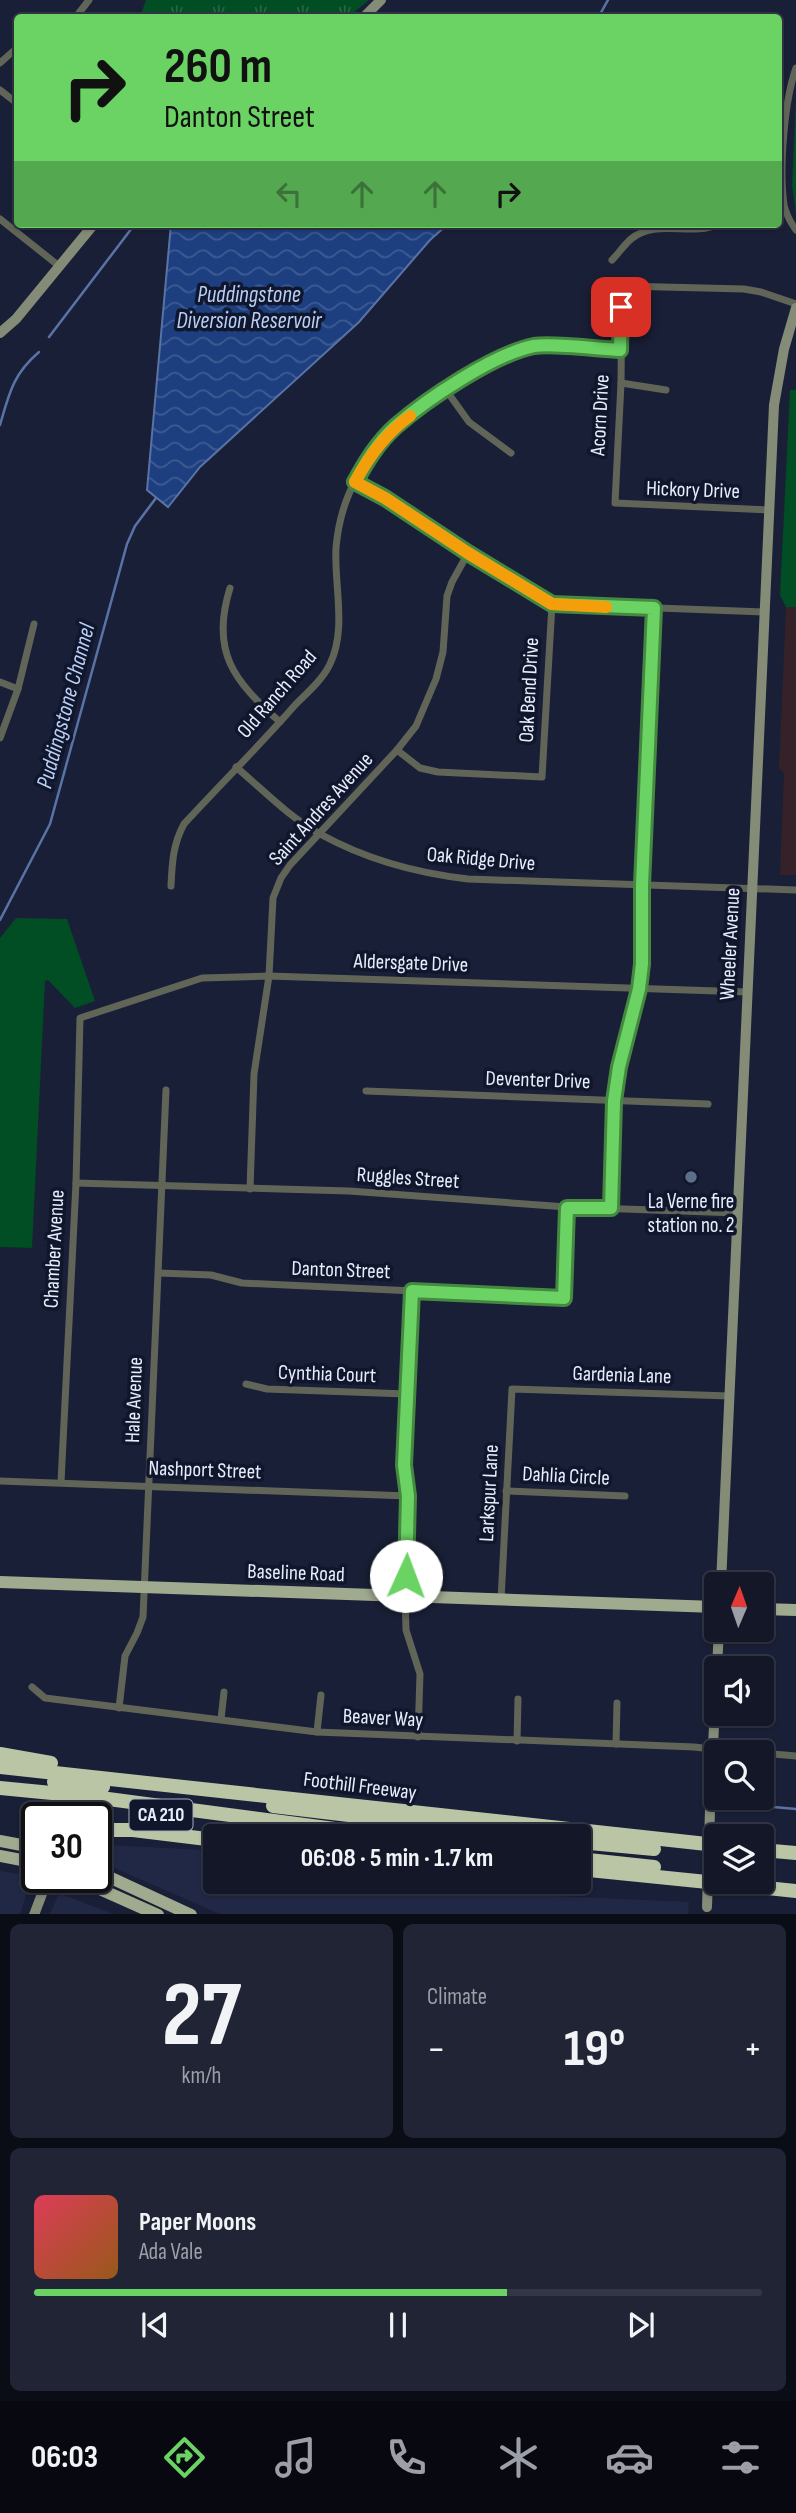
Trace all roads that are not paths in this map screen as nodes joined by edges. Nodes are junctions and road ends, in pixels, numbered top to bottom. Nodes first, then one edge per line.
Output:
1 (89, 0) edge
2 (381, 0) edge
3 (78, 14) edge
4 (367, 14) edge
5 (14, 51) edge
6 (0, 63) edge
7 (796, 68) edge
8 (0, 90) edge
9 (14, 101) edge
10 (782, 185) edge
11 (783, 215) edge
12 (0, 219) edge
13 (91, 228) edge
14 (705, 228) edge
15 (796, 230) edge
16 (612, 260) dead end
17 (59, 266) junction
18 (796, 306) edge
19 (0, 333) edge
20 (620, 350) junction
21 (621, 383) junction
22 (446, 390) junction
23 (666, 390) dead end
24 (511, 453) dead end
25 (355, 482) junction
26 (615, 503) joint
27 (769, 510) junction
28 (468, 553) junction
29 (230, 588) dead end
30 (552, 604) junction
31 (654, 608) junction
32 (764, 612) junction
33 (34, 624) dead end
34 (0, 682) edge
35 (18, 689) junction
36 (280, 722) junction
37 (0, 738) edge
38 (397, 750) junction
39 (236, 767) junction
40 (319, 833) junction
41 (642, 885) junction
42 (172, 886) dead end
43 (752, 888) junction
44 (796, 890) edge
45 (270, 976) junction
46 (639, 989) junction
47 (747, 992) junction
48 (80, 1018) joint
49 (166, 1090) dead end
50 (366, 1091) dead end
51 (614, 1101) junction
52 (708, 1104) dead end
53 (76, 1183) junction
54 (162, 1186) junction
55 (250, 1188) junction
56 (567, 1208) junction
57 (611, 1208) junction
58 (738, 1213) junction
59 (159, 1273) junction
60 (412, 1291) junction
61 (246, 1384) dead end
62 (512, 1389) joint
63 (407, 1394) junction
64 (730, 1396) junction
65 (0, 1481) edge
66 (61, 1482) junction
67 (148, 1485) junction
68 (506, 1491) junction
69 (408, 1496) junction
70 (625, 1496) dead end
71 (722, 1572) edge
72 (0, 1582) edge
73 (144, 1587) junction
74 (405, 1596) junction
75 (501, 1600) junction
76 (704, 1607) edge
77 (774, 1609) edge
78 (796, 1610) edge
79 (32, 1687) dead end
80 (224, 1692) dead end
81 (321, 1695) dead end
82 (518, 1699) dead end
83 (617, 1703) dead end
84 (119, 1707) junction
85 (221, 1719) junction
86 (317, 1732) junction
87 (418, 1737) junction
88 (517, 1741) junction
89 (616, 1745) junction
90 (704, 1748) edge
91 (0, 1754) edge
92 (774, 1754) edge
93 (796, 1756) edge
94 (0, 1767) edge
95 (78, 1774) junction
96 (0, 1776) edge
97 (0, 1787) edge
98 (0, 1796) edge
99 (710, 1810) edge
100 (225, 1824) edge
101 (299, 1824) edge
102 (420, 1824) edge
103 (112, 1830) edge
104 (203, 1839) edge
105 (0, 1841) edge
106 (591, 1843) edge
107 (695, 1843) junction
108 (704, 1844) edge
109 (21, 1845) edge
110 (774, 1851) edge
111 (796, 1853) edge
112 (0, 1856) edge
113 (21, 1860) edge
114 (591, 1868) edge
115 (591, 1868) edge
116 (704, 1873) edge
117 (112, 1878) edge
118 (774, 1879) edge
119 (796, 1881) edge
120 (796, 1891) edge
121 (42, 1893) edge
122 (110, 1893) edge
123 (707, 1911) edge
124 (34, 1914) edge
125 (158, 1914) edge
126 (191, 1914) edge

1 - 3 street
2 - 4 main road
5 - 6 street
7 - 10 street
8 - 9 street
11 - 15 street
12 - 17 street
13 - 17 main road
14 - 16 street
17 - 19 main road
18 - 20 street, Acorn Drive
18 - 27 main road, Wheeler Avenue
20 - 21 street, Acorn Drive
20 - 22 street, Old Ranch Road
21 - 23 street
21 - 26 street, Acorn Drive
22 - 24 street
22 - 25 street, Old Ranch Road
25 - 28 street
25 - 36 street, Old Ranch Road
26 - 27 street, Hickory Drive
27 - 32 main road, Wheeler Avenue
28 - 30 street
28 - 38 street, Saint Andres Avenue
29 - 36 street
30 - 31 street
30 - 38 street, Oak Bend Drive
31 - 32 street
31 - 41 street
32 - 43 main road, Wheeler Avenue
33 - 35 street
34 - 35 street
35 - 37 street
36 - 39 street, Old Ranch Road
38 - 40 street, Saint Andres Avenue
39 - 40 street, Oak Ridge Drive
39 - 42 street, Old Ranch Road
40 - 41 street, Oak Ridge Drive
40 - 45 street, Saint Andres Avenue
41 - 43 street, Oak Ridge Drive
41 - 46 street
43 - 44 street, Oak Ridge Drive
43 - 47 main road, Wheeler Avenue
45 - 46 street, Aldersgate Drive
45 - 48 street, Aldersgate Drive
45 - 55 street, Saint Andres Avenue
46 - 47 street, Aldersgate Drive
46 - 51 street
47 - 58 main road, Wheeler Avenue
48 - 53 street, Chamber Avenue
49 - 54 street, Hale Avenue
50 - 51 street, Deventer Drive
51 - 52 street, Deventer Drive
51 - 57 street
53 - 54 street, Ruggles Street
53 - 66 street, Chamber Avenue
54 - 55 street, Ruggles Street
54 - 59 street, Hale Avenue
55 - 56 street, Ruggles Street
56 - 57 street, Ruggles Street
56 - 60 street, Danton Street
57 - 58 street, Ruggles Street
58 - 64 main road, Wheeler Avenue
59 - 60 street, Danton Street
59 - 67 street, Hale Avenue
60 - 63 street
61 - 63 street, Cynthia Court
62 - 64 street, Gardenia Lane
62 - 68 street, Larkspur Lane
63 - 69 street
64 - 71 main road, Wheeler Avenue
65 - 66 street, Nashport Street
66 - 67 street, Nashport Street
67 - 69 street, Nashport Street
67 - 73 street, Hale Avenue
68 - 70 street, Dahlia Circle
68 - 75 street, Larkspur Lane
69 - 74 street
72 - 73 main road, Baseline Road
73 - 74 main road, Baseline Road
73 - 84 street, Hale Avenue
74 - 75 main road, Baseline Road
74 - 87 street
75 - 76 main road, Baseline Road
77 - 78 main road
79 - 84 street, Beaver Way
80 - 85 street
81 - 86 street
82 - 88 street
83 - 89 street
84 - 85 street, Beaver Way
85 - 86 street, Beaver Way
86 - 87 street, Beaver Way
87 - 88 street, Beaver Way
88 - 89 street, Beaver Way
89 - 90 street, Beaver Way
91 - 95 highway
92 - 93 street
94 - 95 highway, Foothill Freeway / CA 210
95 - 107 highway, Foothill Freeway / CA 210
96 - 102 highway
97 - 101 highway
98 - 100 highway, CA 210
99 - 123 main road, bridge
103 - 104 highway
105 - 109 main road
106 - 107 highway
107 - 108 highway, Foothill Freeway / CA 210
110 - 111 highway
112 - 113 main road
114 - 116 highway
115 - 120 highway
117 - 126 main road
118 - 119 highway
121 - 124 main road
122 - 125 main road

